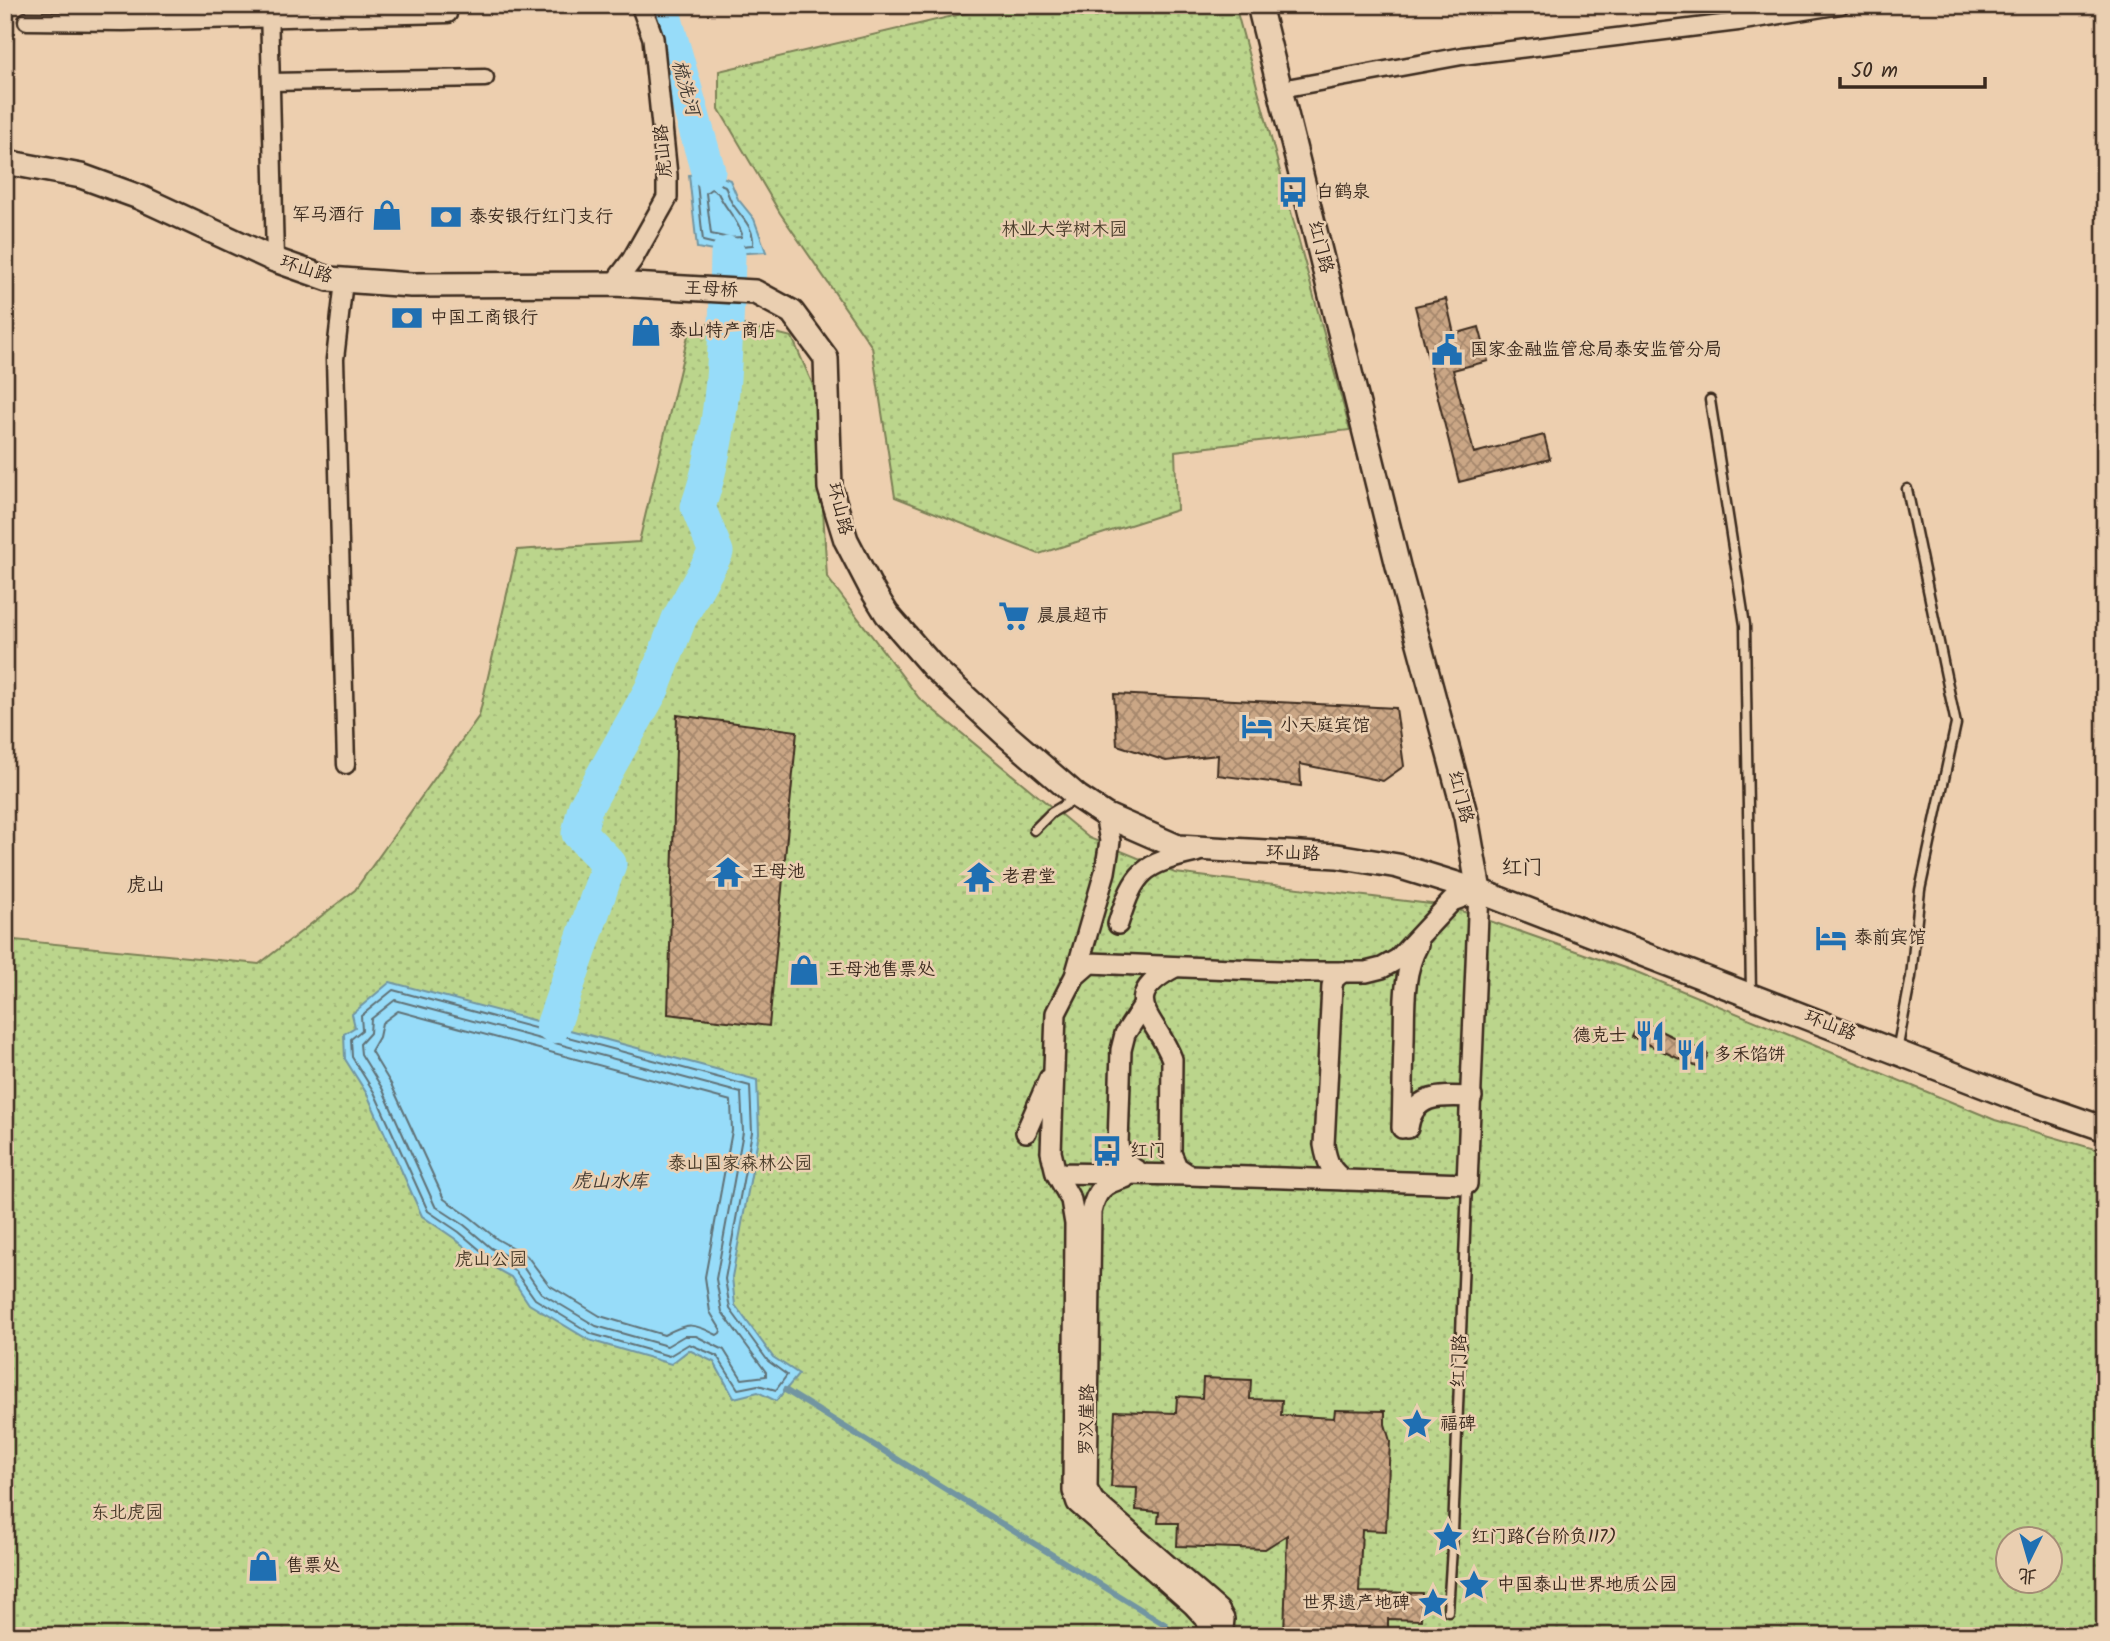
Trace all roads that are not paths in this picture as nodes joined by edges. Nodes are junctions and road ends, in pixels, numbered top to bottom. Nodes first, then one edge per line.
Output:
1 (122, 5) edge
2 (641, 5) edge
3 (1259, 5) edge
4 (1841, 5) edge
5 (269, 13) edge
6 (447, 14) dead end
7 (27, 20) dead end
8 (123, 22) junction
9 (485, 78) dead end
10 (271, 82) junction
11 (1281, 89) junction
12 (5, 162) edge
13 (275, 260) junction
14 (344, 281) junction
15 (614, 284) junction
16 (667, 288) joint
17 (755, 292) joint
18 (1710, 400) dead end
19 (1907, 489) dead end
20 (346, 765) dead end
21 (1078, 797) junction
22 (1105, 815) junction
23 (1034, 830) dead end
24 (1208, 849) junction
25 (1479, 891) junction
26 (1118, 924) dead end
27 (1425, 932) junction
28 (1175, 967) junction
29 (1342, 972) junction
30 (1075, 976) junction
31 (1751, 996) junction
32 (1143, 1006) junction
33 (1897, 1051) junction
34 (1054, 1065) junction
35 (1472, 1097) junction
36 (2105, 1129) edge
37 (1026, 1132) dead end
38 (1056, 1173) junction
39 (1143, 1174) junction
40 (1189, 1175) junction
41 (1344, 1180) junction
42 (1467, 1184) junction
43 (1448, 1611) dead end
44 (1214, 1636) edge

1 - 8 street
2 - 15 street, 虎山路
3 - 11 main road, 红门路
4 - 11 street
5 - 6 street
5 - 8 street
5 - 10 street
7 - 8 street
9 - 10 street
10 - 13 street
11 - 25 main road, 红门路
12 - 13 main road, 环山路
13 - 14 main road, 环山路
14 - 15 main road, 环山路
14 - 20 street
15 - 16 main road, 环山路
16 - 17 main road, 王母桥
17 - 21 main road, 环山路
18 - 31 lane
19 - 33 lane
21 - 22 main road, 环山路
21 - 23 lane
22 - 24 main road, 环山路
22 - 30 street, 罗汉崖路
24 - 25 main road, 环山路
24 - 26 street
25 - 27 street
25 - 31 main road, 环山路
25 - 35 street, 红门路
27 - 29 street
27 - 35 street
28 - 29 street
28 - 30 street
28 - 32 street
29 - 41 street
30 - 34 street, 罗汉崖路
31 - 33 main road, 环山路
32 - 39 street
32 - 40 street
33 - 36 main road, 环山路
34 - 37 street
34 - 38 street, 罗汉崖路
35 - 42 street, 红门路
38 - 39 street
38 - 44 street, 罗汉崖路
39 - 40 street
39 - 44 street, 罗汉崖路
40 - 41 street
41 - 42 street
42 - 43 lane, 红门路

